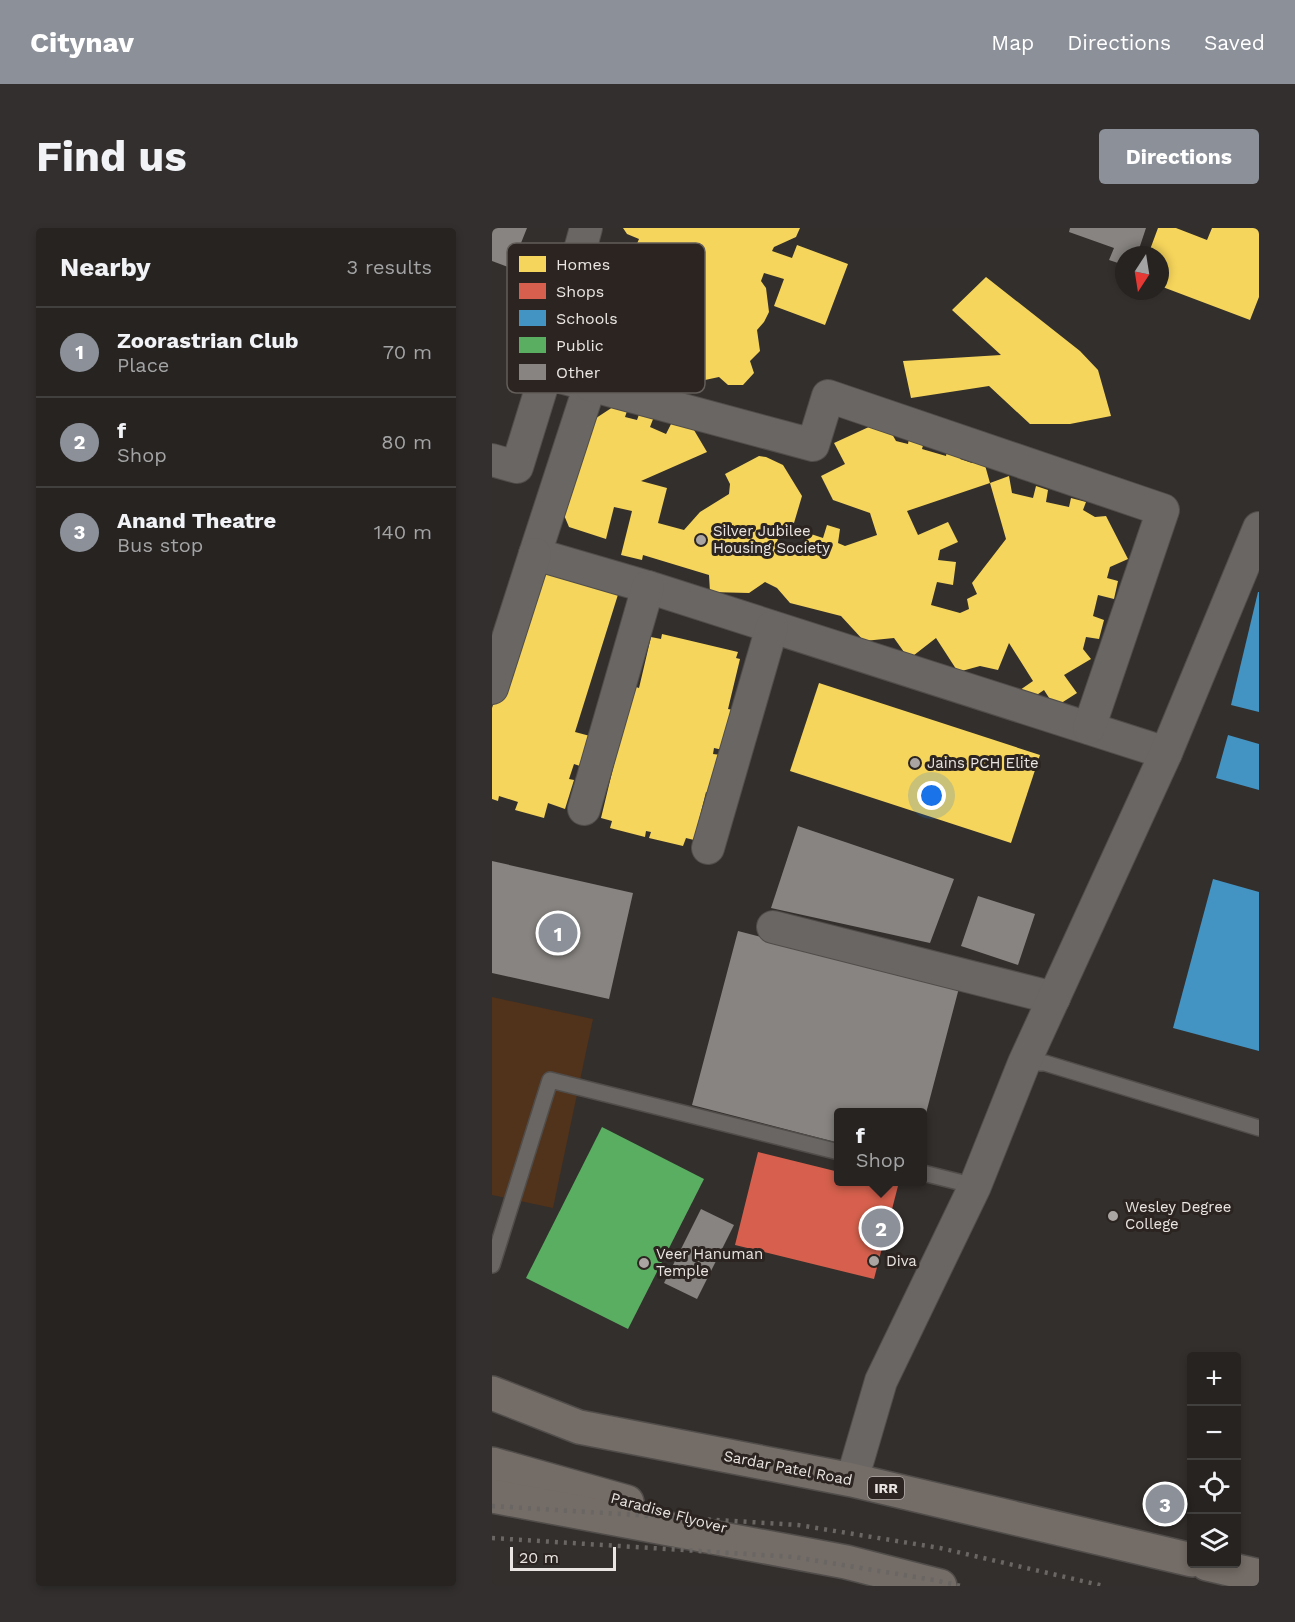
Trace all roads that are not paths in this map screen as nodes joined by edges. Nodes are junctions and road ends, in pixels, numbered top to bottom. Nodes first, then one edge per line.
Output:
1 (586, 228) edge
2 (582, 243) edge
3 (540, 393) edge
4 (587, 393) edge
5 (620, 393) edge
6 (492, 460) edge
7 (1259, 528) edge
8 (535, 554) junction
9 (648, 587) junction
10 (771, 627) junction
11 (492, 688) edge
12 (1089, 728) junction
13 (1166, 753) junction
14 (584, 809) dead end
15 (708, 848) dead end
16 (773, 927) dead end
17 (1054, 998) junction
18 (1024, 1063) junction
19 (1259, 1128) edge
20 (834, 1151) edge
21 (927, 1174) edge
22 (975, 1186) junction
23 (492, 1264) edge
24 (492, 1393) edge
25 (492, 1410) edge
26 (579, 1427) junction
27 (492, 1464) edge
28 (852, 1480) junction
29 (492, 1496) edge
30 (1187, 1559) edge
31 (846, 1562) junction
32 (1227, 1568) edge
33 (1259, 1576) edge
34 (940, 1586) edge

1 - 2 street
3 - 6 street
4 - 8 street
5 - 12 street
7 - 13 street
8 - 9 street
8 - 11 street
9 - 10 street
9 - 14 street
10 - 12 street
10 - 15 street
12 - 13 street
13 - 17 street
16 - 17 street
17 - 18 street
18 - 19 lane
18 - 22 street
20 - 23 lane
21 - 22 lane
22 - 28 street
24 - 26 main road, Sardar Patel Road / IRR
25 - 26 main road, IRR
26 - 28 main road, Sardar Patel Road / IRR
27 - 31 main road, Paradise Flyover
28 - 30 main road, Sardar Patel Road / IRR
29 - 31 main road
31 - 34 main road
32 - 33 main road

